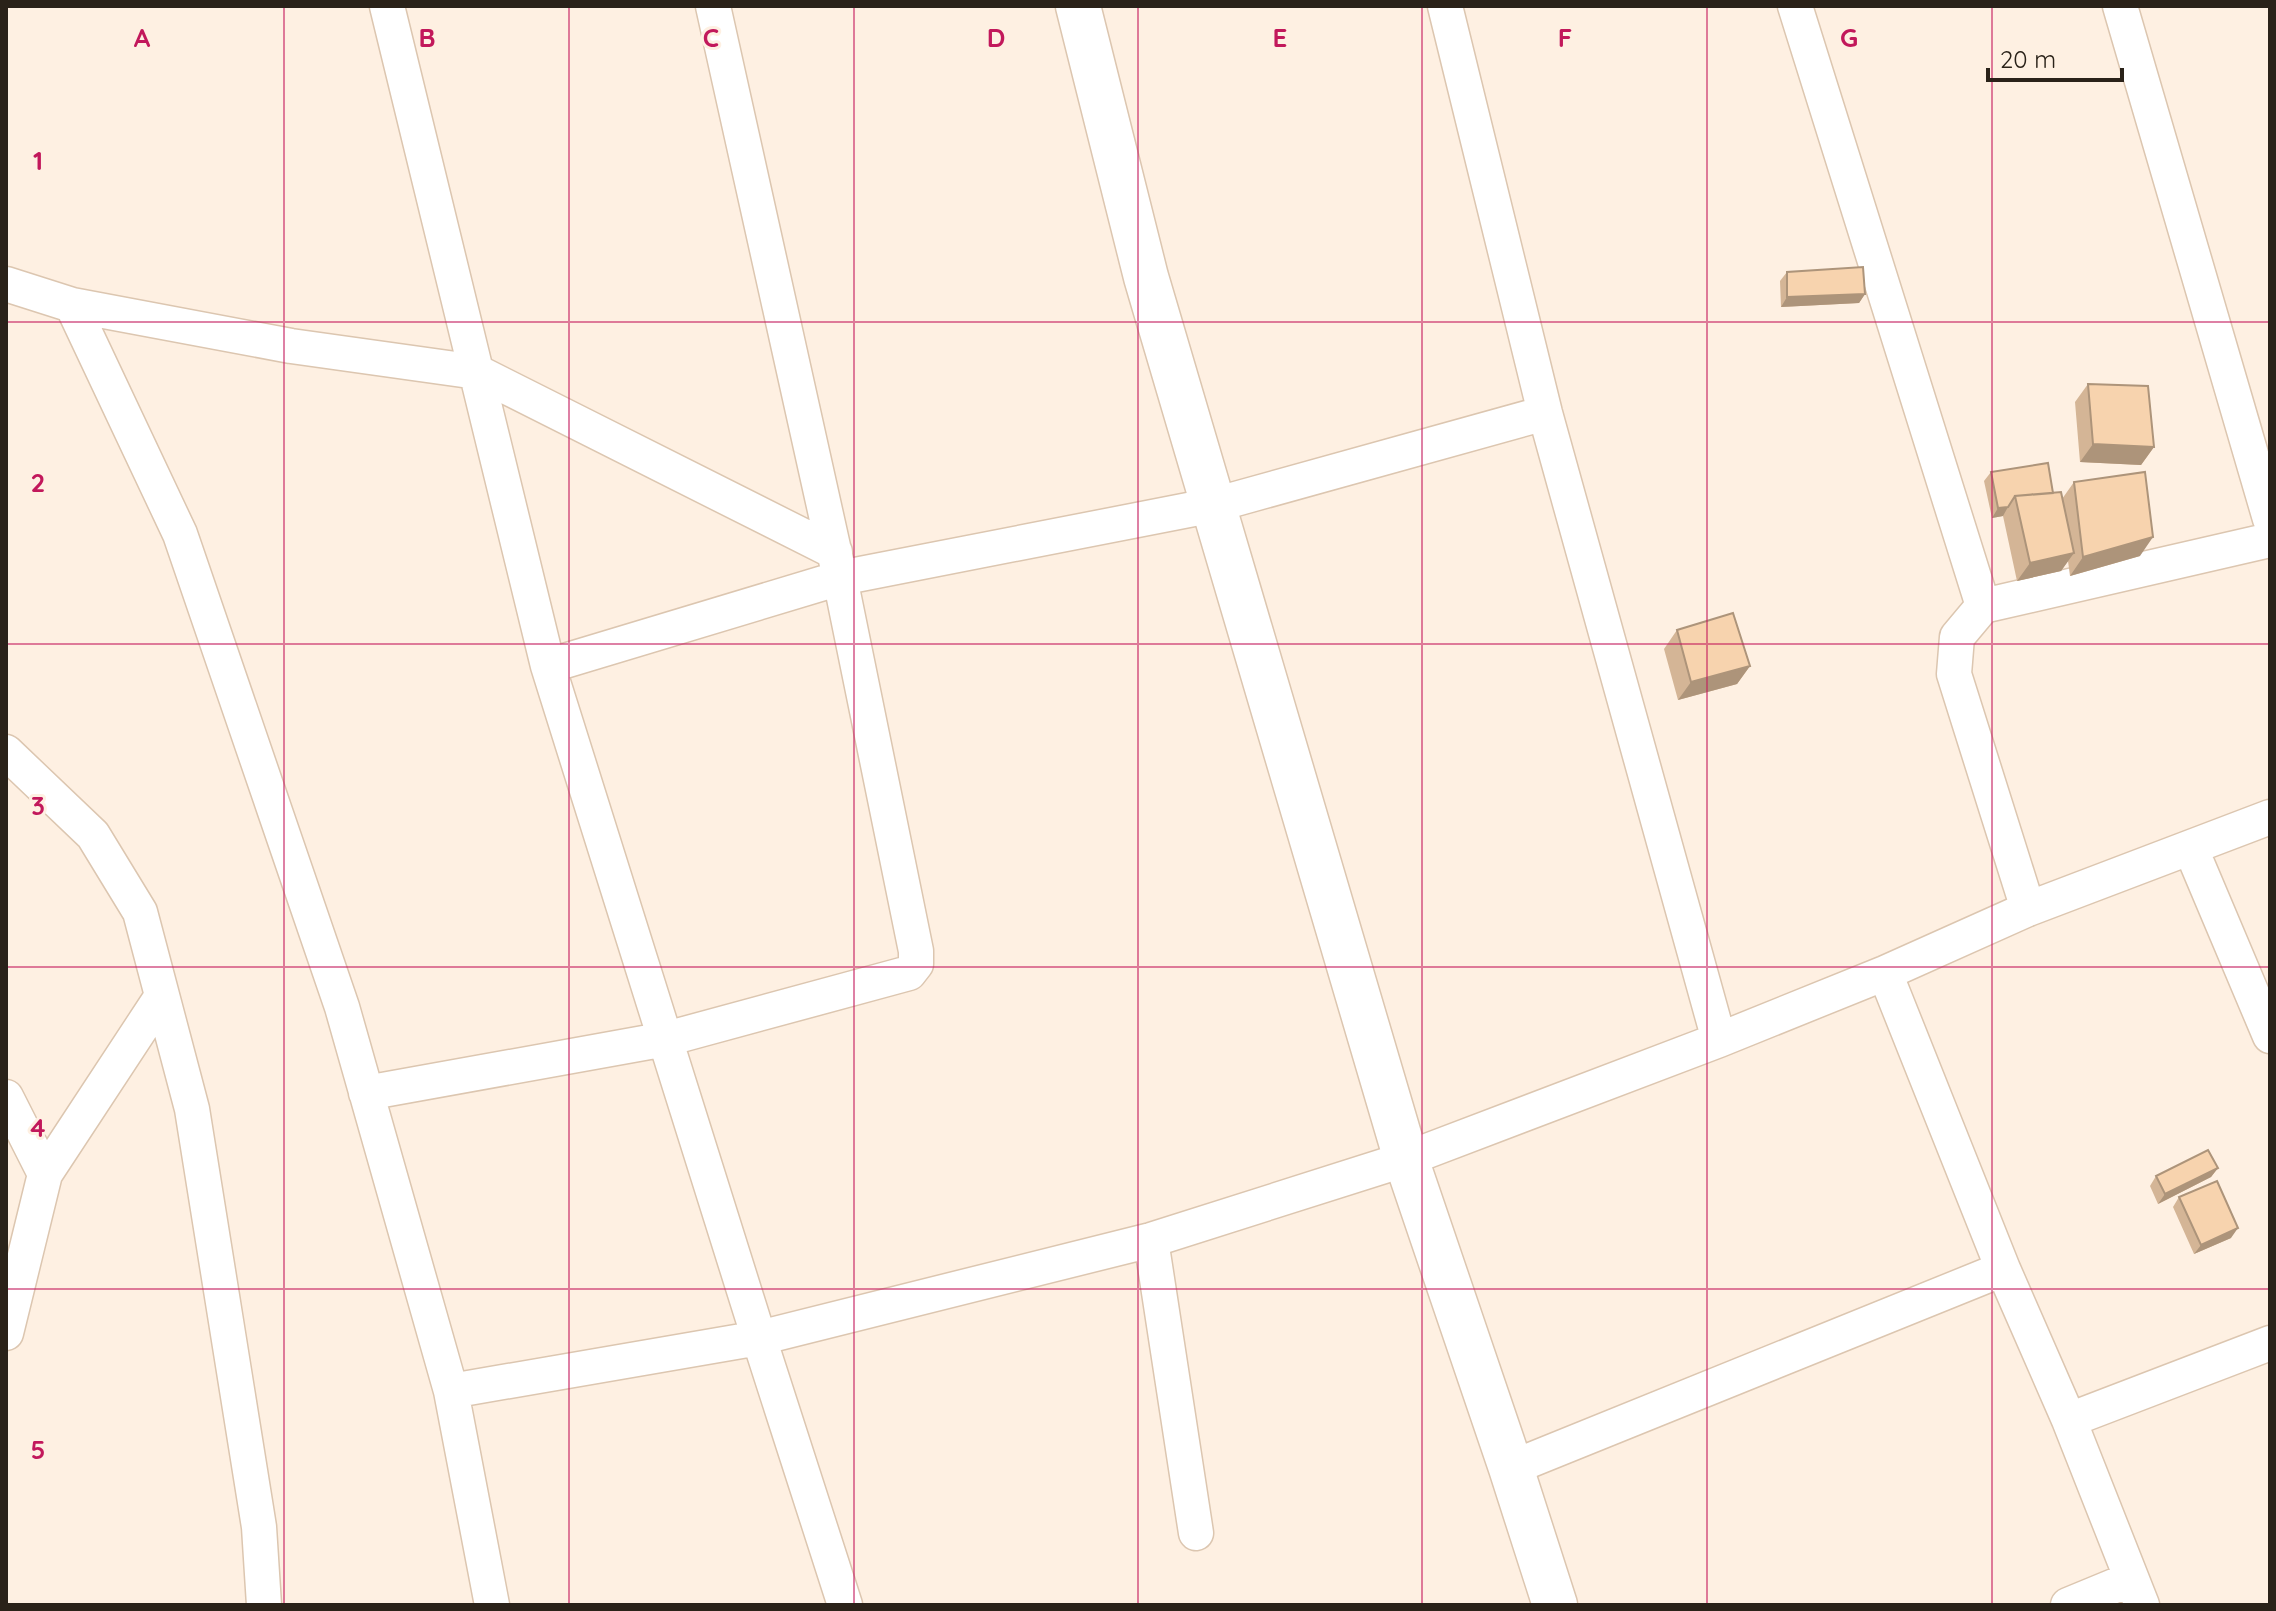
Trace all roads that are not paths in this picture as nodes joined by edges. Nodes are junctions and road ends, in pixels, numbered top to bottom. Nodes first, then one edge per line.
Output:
1 (387, 6) edge
2 (713, 6) edge
3 (1078, 6) edge
4 (1445, 6) edge
5 (1795, 6) edge
6 (2120, 6) edge
7 (6, 284) edge
8 (72, 305) junction
9 (477, 372) junction
10 (1545, 413) junction
11 (1214, 505) junction
12 (2270, 519) edge
13 (2270, 540) edge
14 (838, 565) junction
15 (1983, 606) junction
16 (548, 666) junction
17 (6, 752) edge
18 (2270, 817) edge
19 (2191, 849) junction
20 (2028, 909) junction
21 (1885, 973) junction
22 (162, 996) junction
23 (2270, 1036) edge
24 (666, 1039) junction
25 (1719, 1040) junction
26 (366, 1093) junction
27 (6, 1097) edge
28 (1406, 1159) junction
29 (45, 1174) junction
30 (1151, 1240) junction
31 (2003, 1269) junction
32 (6, 1333) edge
33 (759, 1338) junction
34 (2270, 1343) edge
35 (451, 1391) junction
36 (2069, 1420) junction
37 (1511, 1468) junction
38 (1196, 1533) dead end
39 (2137, 1592) edge
40 (1551, 1604) edge
41 (264, 1605) edge
42 (492, 1605) edge
43 (845, 1605) edge
44 (2068, 1605) edge

1 - 9 street
2 - 14 street
3 - 11 main road
4 - 10 street
5 - 15 street
6 - 12 street
7 - 8 street
8 - 9 street
8 - 26 street
9 - 14 street
9 - 16 street
10 - 11 street
10 - 25 street
11 - 14 street
11 - 28 main road
13 - 15 street
14 - 16 street
14 - 24 street
15 - 20 street
16 - 24 street
17 - 22 street
18 - 19 street
19 - 20 street
19 - 23 street
20 - 21 street
21 - 25 street
21 - 31 street
22 - 29 street
22 - 41 street
24 - 26 street
24 - 33 street
25 - 28 street
26 - 35 street
27 - 29 street
28 - 30 street
28 - 37 main road
29 - 32 street
30 - 33 street
30 - 38 street
31 - 36 street
31 - 37 street
33 - 35 street
33 - 43 street
34 - 36 street
35 - 42 street
36 - 39 street
37 - 40 main road
39 - 44 street

